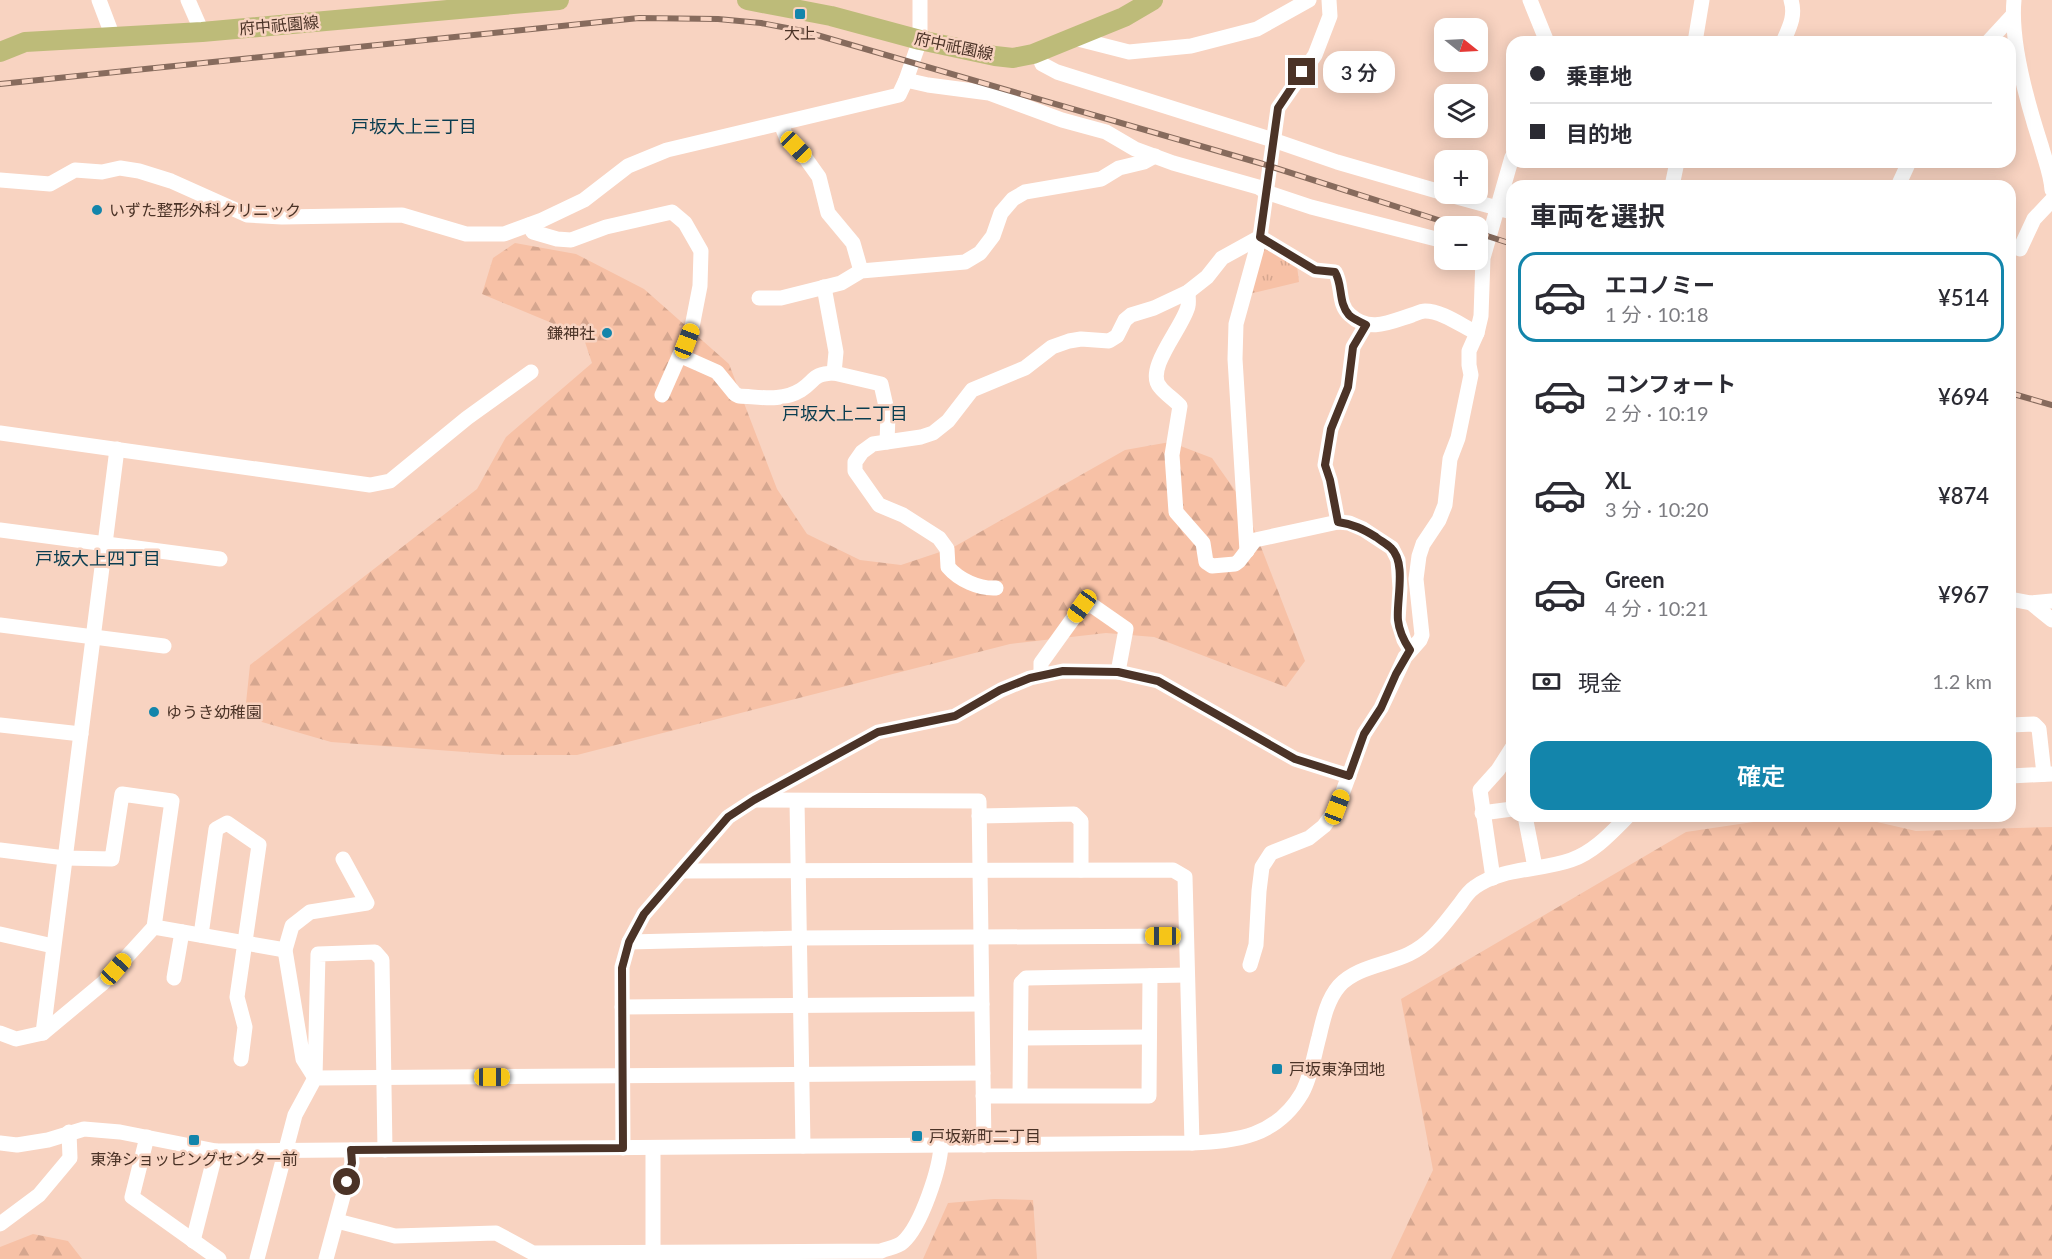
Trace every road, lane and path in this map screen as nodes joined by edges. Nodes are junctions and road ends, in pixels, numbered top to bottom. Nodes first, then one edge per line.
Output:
1 (99, 0) edge
2 (188, 0) edge
3 (559, 0) edge
4 (747, 0) edge
5 (920, 0) edge
6 (1153, 0) edge
7 (1309, 0) edge
8 (1329, 0) edge
9 (1530, 0) edge
10 (1702, 0) edge
11 (1791, 0) edge
12 (2013, 8) edge
13 (202, 32) junction
14 (1545, 36) edge
15 (1696, 36) edge
16 (1786, 36) edge
17 (1992, 36) edge
18 (113, 37) junction
19 (1074, 38) junction
20 (920, 40) junction
21 (0, 52) edge
22 (1038, 52) junction
23 (906, 80) junction
24 (781, 124) junction
25 (1273, 140) junction
26 (2046, 144) edge
27 (1155, 156) junction
28 (0, 180) edge
29 (1434, 190) edge
30 (2052, 190) edge
31 (1266, 192) junction
32 (2052, 200) edge
33 (1486, 204) edge
34 (1504, 209) edge
35 (529, 225) junction
36 (1260, 237) junction
37 (1434, 238) edge
38 (1488, 240) edge
39 (2020, 249) dead end
40 (1480, 270) edge
41 (861, 271) junction
42 (824, 287) junction
43 (1188, 292) junction
44 (759, 298) dead end
45 (1366, 325) junction
46 (1477, 333) junction
47 (681, 356) junction
48 (531, 372) dead end
49 (834, 373) junction
50 (662, 395) dead end
51 (0, 433) edge
52 (887, 442) junction
53 (117, 449) junction
54 (1338, 522) junction
55 (0, 530) edge
56 (104, 544) junction
57 (1247, 551) junction
58 (220, 560) dead end
59 (996, 588) dead end
60 (2016, 599) edge
61 (2052, 602) edge
62 (2031, 603) junction
63 (2052, 620) edge
64 (0, 625) edge
65 (92, 637) junction
66 (164, 646) dead end
67 (1410, 650) junction
68 (1118, 672) junction
69 (1041, 675) junction
70 (0, 725) edge
71 (2016, 725) edge
72 (81, 734) junction
73 (1506, 757) edge
74 (2048, 774) edge
75 (1349, 776) junction
76 (2016, 776) edge
77 (754, 800) junction
78 (797, 801) junction
79 (1506, 810) edge
80 (1482, 813) junction
81 (979, 816) junction
82 (1526, 822) edge
83 (1621, 822) edge
84 (0, 850) edge
85 (65, 858) junction
86 (343, 859) dead end
87 (1535, 867) junction
88 (799, 869) junction
89 (683, 870) junction
90 (1081, 870) junction
91 (980, 871) junction
92 (1493, 878) junction
93 (154, 927) junction
94 (182, 932) junction
95 (0, 934) edge
96 (201, 935) junction
97 (1186, 936) junction
98 (800, 938) junction
99 (981, 938) junction
100 (629, 942) junction
101 (245, 943) junction
102 (53, 946) junction
103 (285, 950) junction
104 (1250, 965) dead end
105 (1150, 975) junction
106 (1187, 975) junction
107 (174, 978) dead end
108 (982, 1004) junction
109 (622, 1006) junction
110 (800, 1006) junction
111 (0, 1033) edge
112 (43, 1033) junction
113 (1149, 1037) junction
114 (1021, 1038) junction
115 (241, 1059) dead end
116 (983, 1073) junction
117 (801, 1074) junction
118 (623, 1076) junction
119 (315, 1078) junction
120 (383, 1078) junction
121 (1020, 1095) junction
122 (983, 1096) junction
123 (69, 1132) junction
124 (147, 1137) junction
125 (0, 1143) edge
126 (1192, 1143) junction
127 (941, 1145) junction
128 (984, 1145) junction
129 (803, 1146) junction
130 (623, 1148) junction
131 (653, 1148) junction
132 (285, 1150) junction
133 (351, 1150) junction
134 (385, 1150) junction
135 (216, 1151) junction
136 (337, 1221) junction
137 (0, 1224) edge
138 (193, 1241) junction
139 (653, 1251) junction
140 (219, 1259) edge
141 (257, 1259) edge
142 (326, 1259) edge

1 - 18 street
2 - 13 street
3 - 13 main road, 府中祇園線
4 - 20 main road, 府中祇園線
5 - 20 street
6 - 19 main road, 府中祇園線
7 - 19 street
8 - 25 street
9 - 14 street
10 - 15 street
11 - 16 street
12 - 17 street
12 - 26 street
13 - 18 main road, 府中祇園線
18 - 21 main road, 府中祇園線
19 - 22 main road, 府中祇園線
20 - 22 main road, 府中祇園線
20 - 23 street
22 - 25 street
23 - 24 street
23 - 27 street
24 - 35 street
24 - 41 street
25 - 29 street
25 - 31 street
26 - 30 street
27 - 31 street
27 - 41 street
28 - 35 street
31 - 36 street
31 - 37 street
32 - 39 street
33 - 34 street
34 - 38 street
35 - 47 street
36 - 43 street
36 - 45 street
36 - 57 street
40 - 46 street
41 - 42 street
42 - 44 street
42 - 49 street
43 - 52 street
43 - 57 street
45 - 46 street
45 - 54 street
46 - 67 street
47 - 49 street
47 - 50 street
48 - 53 street
49 - 52 street
51 - 53 street
52 - 59 street
53 - 56 street
54 - 57 street
54 - 67 street
55 - 56 street
56 - 58 street
56 - 65 street
60 - 62 street
61 - 62 street
62 - 63 street
64 - 65 street
65 - 66 street
65 - 72 street
67 - 75 street
68 - 69 street
68 - 69 street
68 - 75 street
69 - 77 street
70 - 72 street
71 - 74 street
72 - 85 street
73 - 80 street
74 - 76 street
75 - 104 street
77 - 78 street
77 - 89 street
78 - 81 street
78 - 88 street
79 - 80 street
80 - 92 street
81 - 90 street
81 - 91 street
82 - 87 street
83 - 87 street
84 - 85 street
85 - 93 street
85 - 102 street
86 - 103 street
87 - 92 street
88 - 89 street
88 - 91 street
88 - 98 street
89 - 100 street
90 - 91 street
90 - 97 street
91 - 99 street
92 - 126 street
93 - 94 street
93 - 112 street
94 - 96 street
94 - 107 street
95 - 102 street
96 - 101 street
96 - 101 street
97 - 99 street
97 - 106 street
98 - 99 street
98 - 100 street
98 - 110 street
99 - 108 street
100 - 109 street
101 - 103 street
101 - 115 street
102 - 112 street
103 - 119 street
105 - 106 street
105 - 113 street
105 - 114 street
106 - 126 street
108 - 110 street
108 - 116 street
109 - 110 street
109 - 118 street
110 - 117 street
111 - 112 street
113 - 114 street
113 - 121 street
114 - 121 street
116 - 117 street
116 - 122 street
117 - 118 street
117 - 129 street
118 - 120 street
118 - 130 street
119 - 120 street
119 - 120 street
119 - 132 street
120 - 134 street
121 - 122 street
122 - 128 street
123 - 124 street
123 - 125 street
123 - 137 street
124 - 135 street
124 - 138 street
126 - 128 street
127 - 128 street
127 - 129 street
127 - 139 street
129 - 131 street
130 - 131 street
130 - 134 street
131 - 139 street
132 - 133 street
132 - 135 street
132 - 141 street
133 - 134 street
133 - 136 street
135 - 138 street
136 - 139 street
136 - 142 street
138 - 140 street

